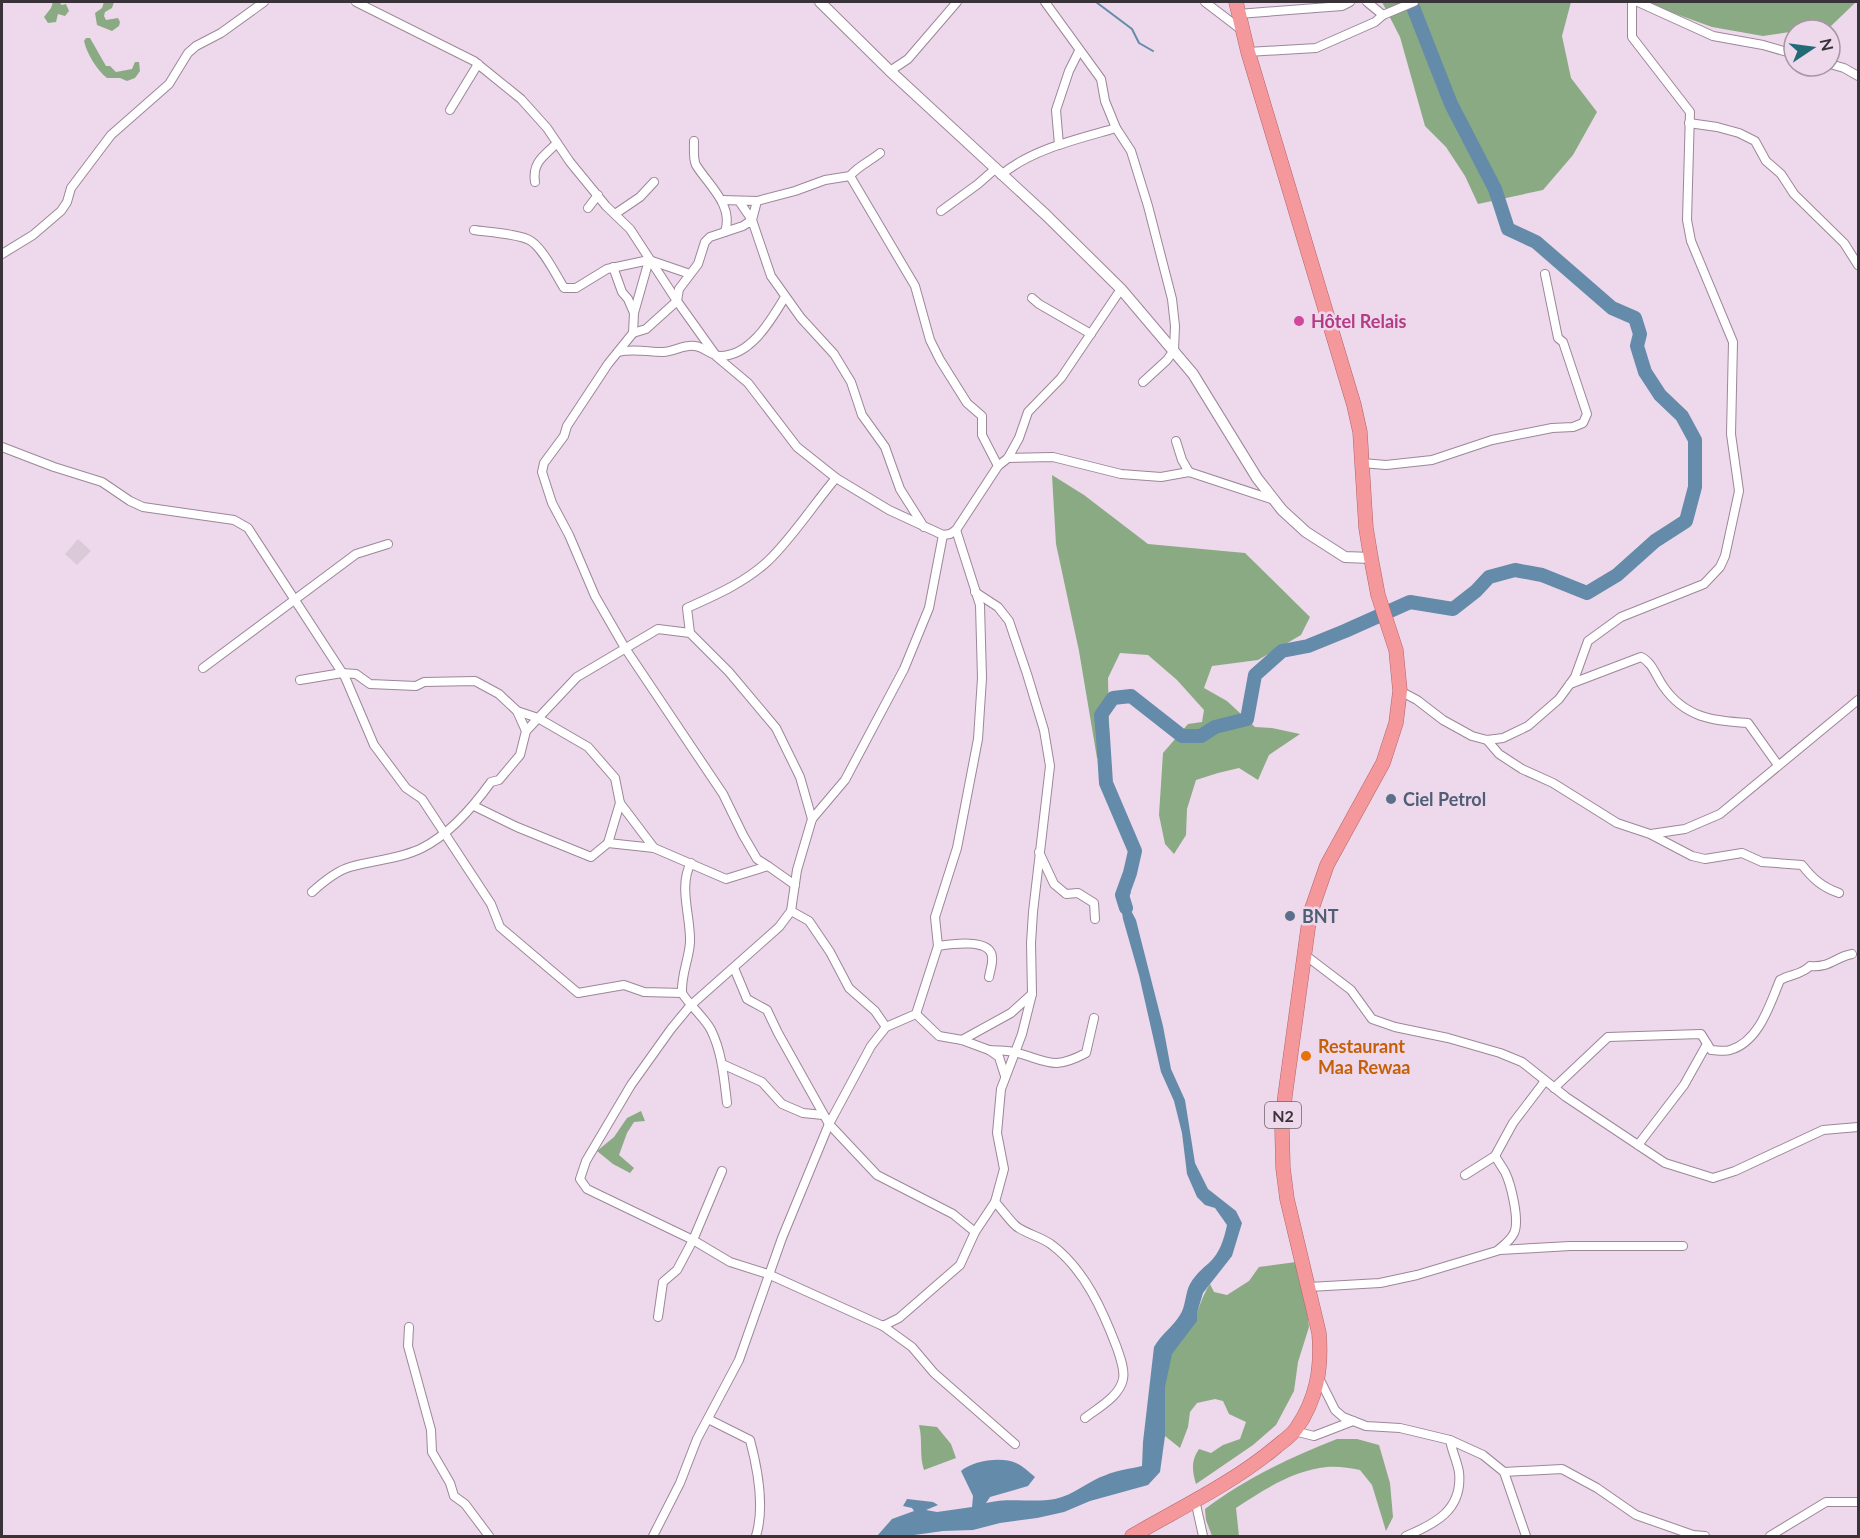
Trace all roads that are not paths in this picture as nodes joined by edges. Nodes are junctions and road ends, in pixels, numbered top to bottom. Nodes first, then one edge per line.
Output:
1 (264, 2) edge
2 (356, 2) edge
3 (820, 2) edge
4 (957, 2) edge
5 (1045, 2) edge
6 (1205, 2) edge
7 (1350, 2) edge
8 (1367, 2) edge
9 (1414, 2) edge
10 (1632, 2) edge
11 (1638, 2) edge
12 (1237, 8) edge
13 (1383, 15) junction
14 (1243, 32) junction
15 (1080, 51) junction
16 (1782, 51) edge
17 (1248, 52) junction
18 (478, 64) junction
19 (1842, 67) edge
20 (890, 71) junction
21 (1858, 76) edge
22 (450, 110) dead end
23 (1689, 123) junction
24 (1116, 128) junction
25 (694, 141) dead end
26 (557, 143) junction
27 (1059, 145) junction
28 (880, 153) dead end
29 (998, 172) junction
30 (850, 176) junction
31 (535, 182) dead end
32 (654, 182) dead end
33 (598, 195) junction
34 (722, 200) junction
35 (739, 201) junction
36 (757, 201) junction
37 (588, 208) dead end
38 (941, 211) dead end
39 (615, 214) junction
40 (752, 220) junction
41 (474, 230) dead end
42 (724, 232) junction
43 (2, 254) edge
44 (649, 260) junction
45 (1858, 265) edge
46 (613, 267) junction
47 (690, 274) junction
48 (1545, 274) dead end
49 (1121, 289) junction
50 (785, 297) junction
51 (1032, 297) dead end
52 (677, 301) junction
53 (634, 313) junction
54 (633, 333) junction
55 (1091, 334) junction
56 (1174, 350) junction
57 (618, 352) junction
58 (717, 357) junction
59 (1143, 382) dead end
60 (1176, 441) dead end
61 (2, 447) edge
62 (1008, 458) junction
63 (1362, 463) junction
64 (998, 466) junction
65 (1189, 472) junction
66 (836, 478) junction
67 (1274, 500) junction
68 (924, 528) junction
69 (956, 530) junction
70 (943, 535) junction
71 (388, 544) dead end
72 (1371, 558) junction
73 (975, 592) junction
74 (294, 600) junction
75 (690, 633) junction
76 (626, 648) junction
77 (203, 668) dead end
78 (342, 673) junction
79 (300, 680) dead end
80 (1569, 684) junction
81 (1400, 691) junction
82 (1858, 700) edge
83 (517, 711) junction
84 (538, 717) junction
85 (526, 732) junction
86 (1487, 740) junction
87 (1778, 765) junction
88 (620, 803) junction
89 (474, 806) junction
90 (812, 819) junction
91 (443, 834) junction
92 (1650, 834) junction
93 (608, 843) junction
94 (654, 848) junction
95 (1039, 852) junction
96 (691, 863) junction
97 (768, 866) junction
98 (795, 885) junction
99 (312, 892) dead end
100 (1839, 893) dead end
101 (791, 911) junction
102 (1095, 919) dead end
103 (938, 946) junction
104 (1852, 954) dead end
105 (1305, 955) junction
106 (734, 968) junction
107 (989, 977) dead end
108 (682, 993) junction
109 (1032, 993) junction
110 (690, 1006) junction
111 (916, 1014) junction
112 (1094, 1018) dead end
113 (886, 1027) junction
114 (962, 1040) junction
115 (1707, 1044) junction
116 (989, 1050) junction
117 (1015, 1052) junction
118 (722, 1064) junction
119 (1005, 1076) junction
120 (1545, 1081) junction
121 (1554, 1088) junction
122 (727, 1103) dead end
123 (824, 1115) junction
124 (829, 1124) junction
125 (1858, 1127) edge
126 (1638, 1145) junction
127 (1494, 1156) junction
128 (722, 1171) dead end
129 (1466, 1175) dead end
130 (995, 1202) junction
131 (975, 1232) junction
132 (693, 1240) junction
133 (1683, 1246) dead end
134 (1497, 1250) junction
135 (768, 1274) junction
136 (1309, 1287) junction
137 (658, 1317) dead end
138 (883, 1326) junction
139 (409, 1327) dead end
140 (1319, 1378) junction
141 (1085, 1418) dead end
142 (708, 1419) junction
143 (1353, 1421) junction
144 (1294, 1431) junction
145 (1450, 1440) junction
146 (1015, 1444) dead end
147 (1504, 1472) junction
148 (1195, 1500) junction
149 (1858, 1502) edge
150 (489, 1536) edge
151 (652, 1536) edge
152 (756, 1536) edge
153 (1132, 1536) edge
154 (1203, 1536) edge
155 (1406, 1536) edge
156 (1526, 1536) edge
157 (1706, 1536) edge
158 (1770, 1536) edge

1 - 43 street
2 - 18 street
3 - 20 street
4 - 20 street
5 - 15 street
6 - 14 street
7 - 12 street
8 - 13 street
9 - 13 street
10 - 23 street
11 - 16 street
12 - 14 highway, N2
13 - 17 street
14 - 17 highway, N2
15 - 24 street
15 - 27 street
17 - 63 highway, N2
18 - 22 street
18 - 26 street
19 - 21 street
20 - 29 street
23 - 45 street
23 - 80 street
24 - 27 street
24 - 56 street
25 - 34 street
26 - 31 street
26 - 33 street
27 - 29 street
28 - 30 street
29 - 38 street
29 - 49 street
30 - 36 street
30 - 64 street
32 - 39 street
33 - 37 street
33 - 39 street
34 - 35 street
34 - 42 street
35 - 36 street
35 - 40 street
36 - 40 street
39 - 44 street
40 - 42 street
40 - 50 street
41 - 46 street
42 - 47 street
44 - 46 street
44 - 47 street
44 - 52 street
44 - 53 street
46 - 53 street
47 - 52 street
48 - 63 street
49 - 55 street
49 - 56 street
50 - 58 street
50 - 68 street
51 - 55 street
52 - 54 street
52 - 58 street
53 - 54 street
54 - 57 street
55 - 62 street
56 - 59 street
56 - 67 street
57 - 58 street
57 - 76 street
58 - 66 street
60 - 65 street
61 - 74 street
62 - 64 street
62 - 65 street
63 - 72 highway, N2
64 - 69 street
65 - 67 street
66 - 68 street
66 - 75 street
67 - 72 street
68 - 70 street
69 - 70 street
69 - 73 street
70 - 90 street
71 - 74 street
72 - 81 highway, N2
73 - 95 street
73 - 103 street
74 - 77 street
74 - 78 street
75 - 76 street
75 - 90 street
76 - 84 street
76 - 97 street
78 - 79 street
78 - 83 street
78 - 91 street
80 - 86 street
80 - 87 street
81 - 86 street
81 - 105 highway, N2
82 - 87 street
83 - 84 street
83 - 85 street
84 - 85 street
84 - 88 street
85 - 89 street
86 - 92 street
87 - 92 street
88 - 93 street
88 - 94 street
89 - 91 street
89 - 93 street
90 - 98 street
91 - 99 street
91 - 108 street
92 - 100 street
93 - 94 street
94 - 96 street
95 - 102 street
95 - 109 street
96 - 97 street
96 - 108 street
97 - 98 street
98 - 101 street
101 - 106 street
101 - 113 street
103 - 107 street
103 - 111 street
104 - 115 street
105 - 120 street
105 - 136 highway, N2
106 - 110 street
106 - 123 street
108 - 110 street
109 - 114 street
109 - 117 street
110 - 118 street
110 - 132 street
111 - 113 street
111 - 114 street
112 - 117 street
113 - 124 street
114 - 116 street
115 - 121 street
115 - 126 street
116 - 117 street
116 - 119 street
117 - 119 street
118 - 122 street
118 - 123 street
119 - 130 street
120 - 121 street
120 - 127 street
121 - 126 street
123 - 124 street
124 - 131 street
124 - 135 street
125 - 126 street
127 - 129 street
127 - 134 street
128 - 132 street
130 - 131 street
130 - 141 street
131 - 138 street
132 - 135 street
132 - 137 street
133 - 134 street
134 - 136 street
135 - 138 street
135 - 142 street
136 - 140 highway, N2
138 - 146 street
139 - 150 street
140 - 143 street
140 - 144 highway, N2
142 - 151 street
142 - 152 street
143 - 144 street
143 - 145 street
144 - 148 highway, N2
145 - 147 street
145 - 155 street
147 - 156 street
147 - 157 street
148 - 153 highway, N2
148 - 154 street
149 - 158 street

